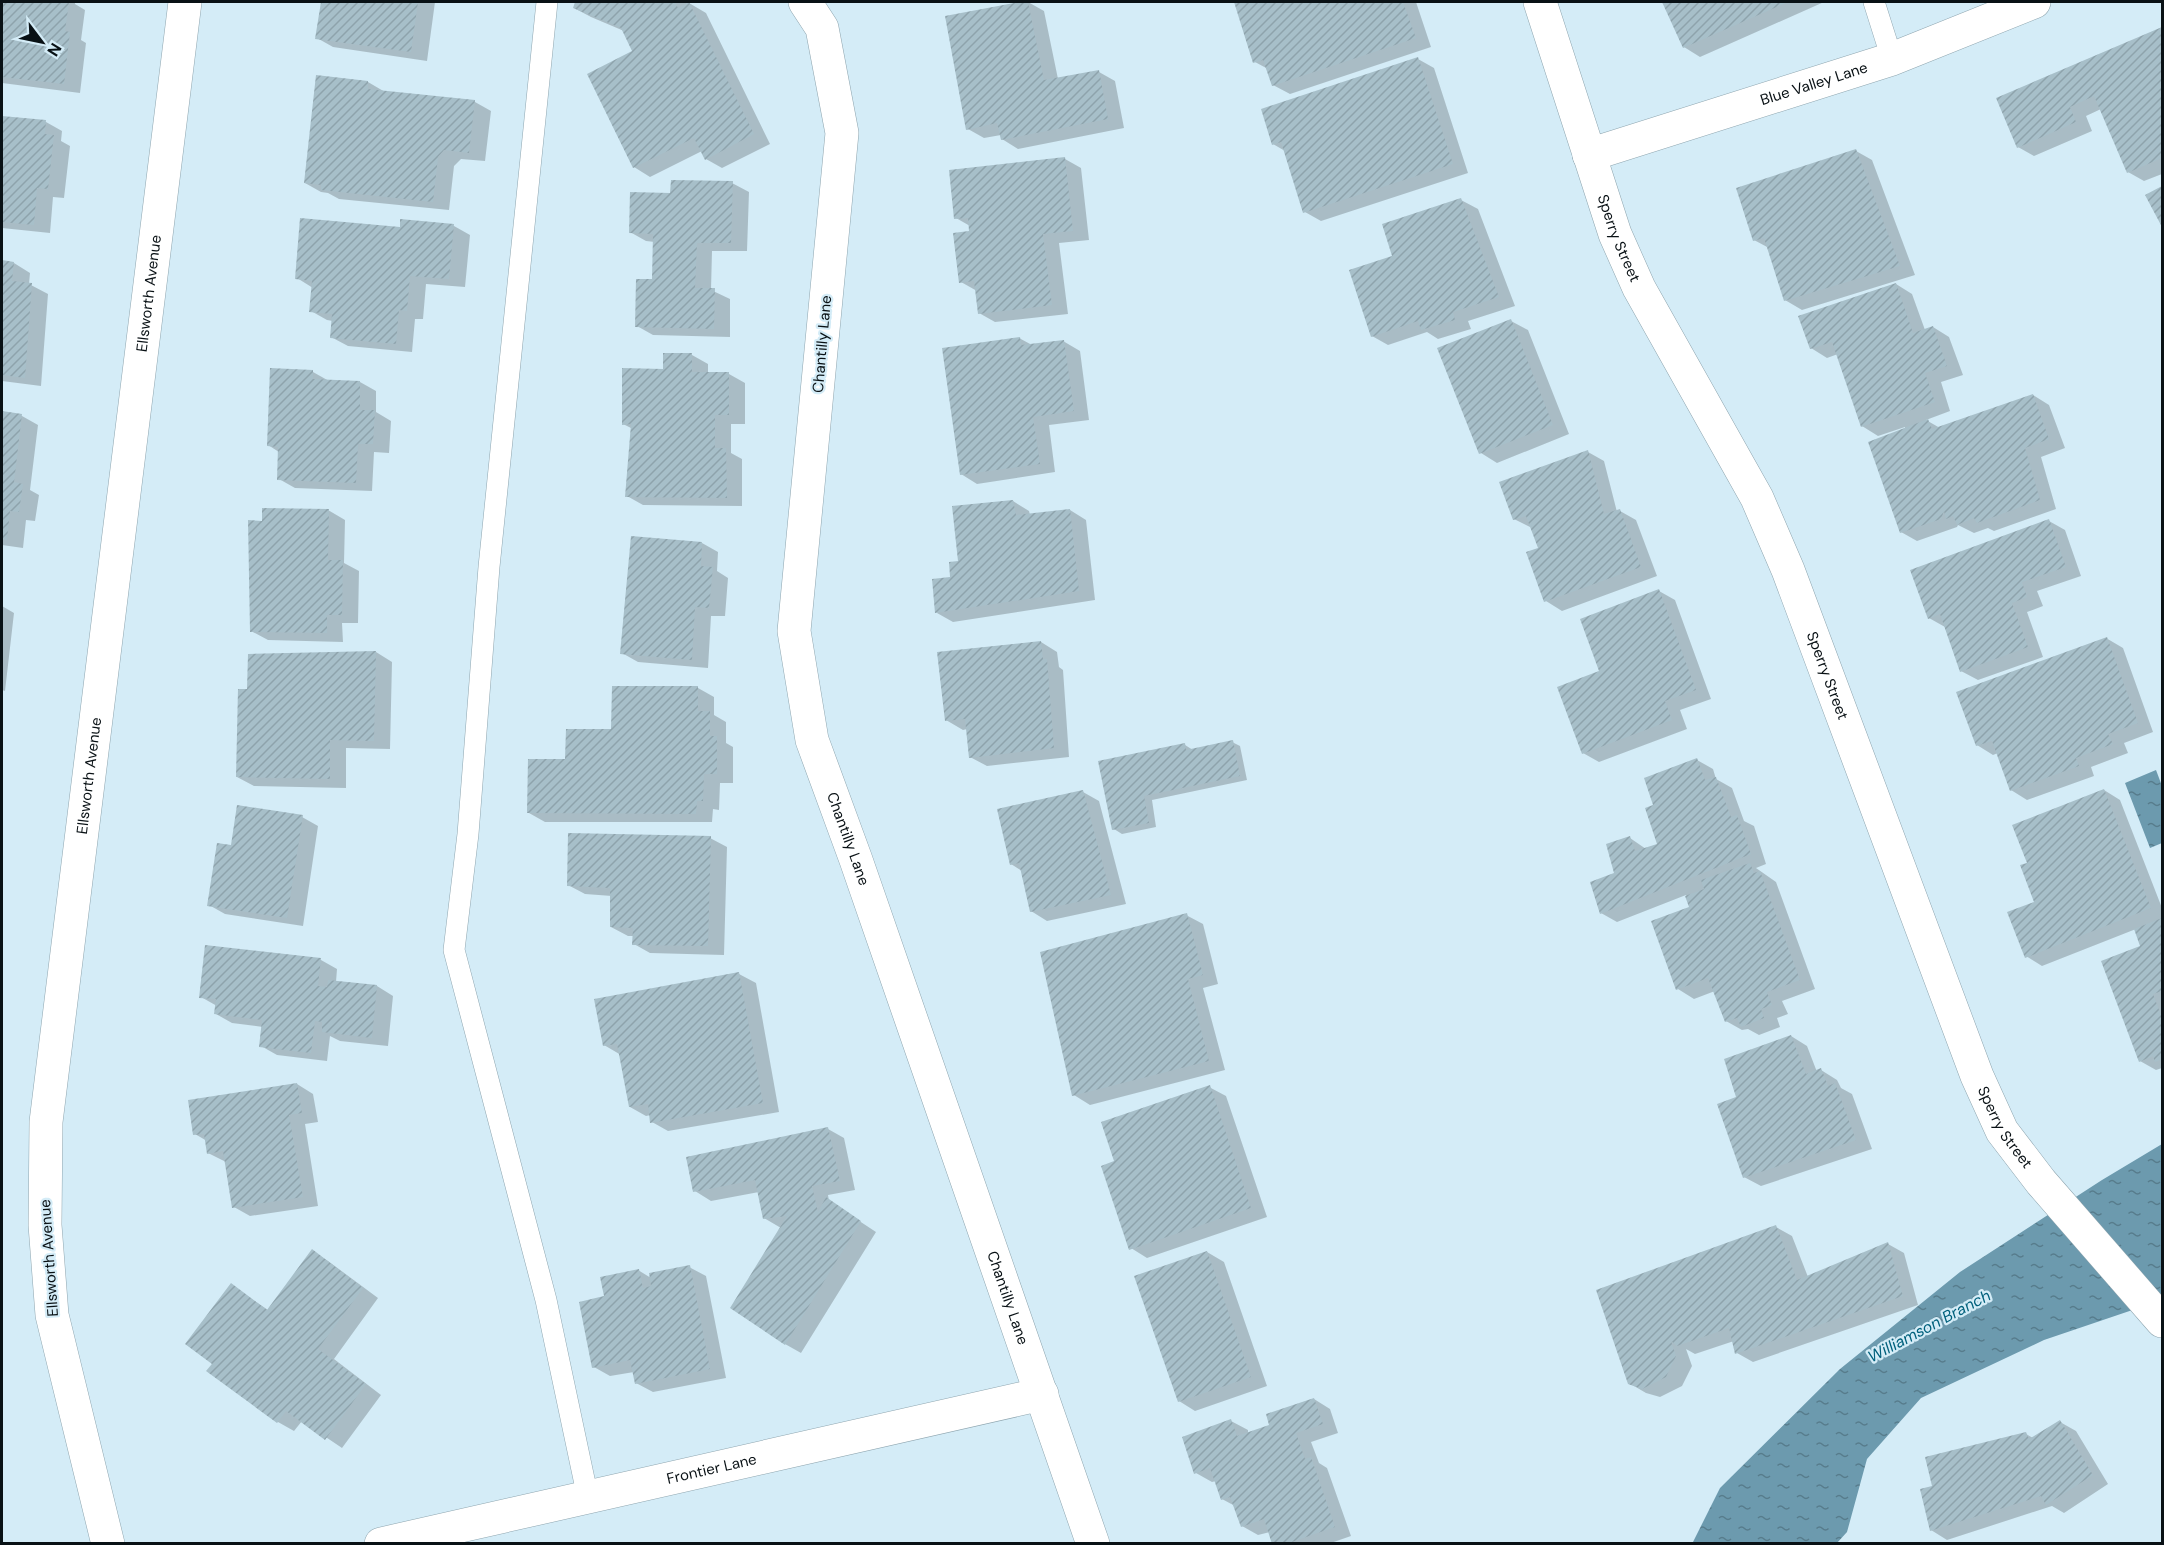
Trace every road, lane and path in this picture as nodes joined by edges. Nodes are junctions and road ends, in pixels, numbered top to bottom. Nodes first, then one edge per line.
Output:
1 (184, 2) edge
2 (547, 2) edge
3 (805, 2) edge
4 (1540, 2) edge
5 (1874, 2) edge
6 (2034, 2) edge
7 (1892, 59) junction
8 (1590, 155) junction
9 (2163, 1321) edge
10 (1042, 1394) junction
11 (588, 1498) junction
12 (108, 1544) edge
13 (381, 1544) edge
14 (1093, 1544) edge

1 - 12 street, Ellsworth Avenue
2 - 11 lane
3 - 10 street, Chantilly Lane
4 - 8 street, Sperry Street
5 - 7 lane
6 - 7 street, Blue Valley Lane
7 - 8 street, Blue Valley Lane
8 - 9 street, Sperry Street
10 - 11 street, Frontier Lane
10 - 14 street, Chantilly Lane
11 - 13 street, Frontier Lane

